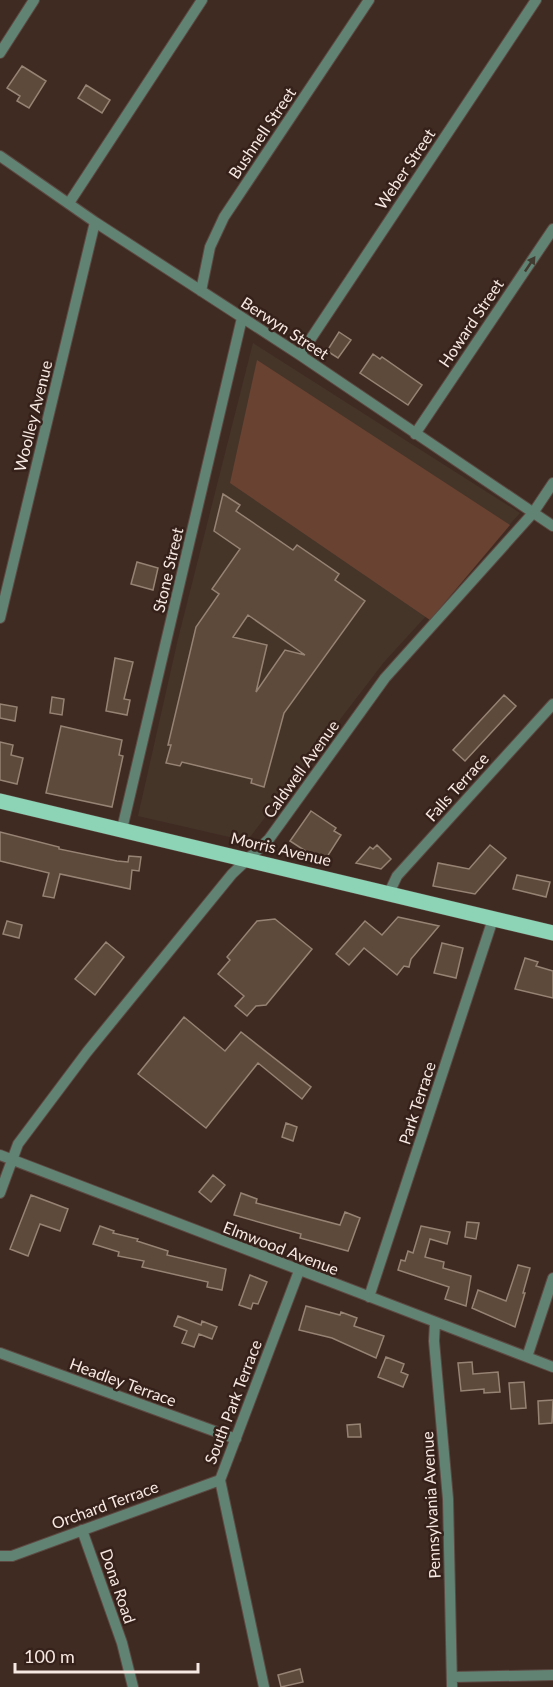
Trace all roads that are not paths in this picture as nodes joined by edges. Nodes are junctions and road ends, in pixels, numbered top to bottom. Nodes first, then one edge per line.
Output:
1 (34, 0) edge
2 (202, 0) edge
3 (369, 0) edge
4 (536, 0) edge
5 (0, 53) edge
6 (0, 156) edge
7 (69, 203) junction
8 (95, 222) junction
9 (553, 229) edge
10 (201, 291) junction
11 (242, 318) junction
12 (300, 355) junction
13 (415, 434) junction
14 (553, 483) edge
15 (533, 513) junction
16 (553, 526) edge
17 (0, 618) edge
18 (553, 704) edge
19 (0, 801) edge
20 (122, 829) junction
21 (249, 860) junction
22 (389, 894) junction
23 (493, 919) junction
24 (553, 933) edge
25 (0, 1155) edge
26 (11, 1161) junction
27 (0, 1193) edge
28 (299, 1272) junction
29 (553, 1278) edge
30 (369, 1297) junction
31 (435, 1322) junction
32 (0, 1353) edge
33 (527, 1357) junction
34 (553, 1367) edge
35 (236, 1439) junction
36 (220, 1480) junction
37 (82, 1530) junction
38 (0, 1556) edge
39 (553, 1675) edge
40 (452, 1682) edge
41 (133, 1687) edge
42 (264, 1687) edge

1 - 5 street
2 - 7 street
3 - 10 street, Bushnell Street
4 - 12 street, Weber Street
6 - 7 street, Berwyn Street
7 - 8 street, Berwyn Street
8 - 10 street, Berwyn Street
8 - 17 street, Woolley Avenue
13 -> 9 street, Howard Street
10 - 11 street, Berwyn Street
11 - 12 street, Berwyn Street
11 - 20 street, Stone Street
12 - 13 street, Berwyn Street
13 - 15 street, Berwyn Street
14 - 15 street, Caldwell Avenue
15 - 16 street, Berwyn Street
15 - 21 street, Caldwell Avenue
18 - 22 street, Falls Terrace
19 - 20 main road, Morris Avenue
20 - 21 main road, Morris Avenue
21 - 22 main road, Morris Avenue
21 - 26 street, Caldwell Avenue
22 - 23 main road, Morris Avenue
23 - 24 main road, Morris Avenue
23 - 30 street, Park Terrace
25 - 26 street, Elmwood Avenue
26 - 27 street, Caldwell Avenue
26 - 28 street, Elmwood Avenue
28 - 30 street, Elmwood Avenue
28 - 35 street, South Park Terrace
29 - 33 street
30 - 31 street, Elmwood Avenue
31 - 33 street, Elmwood Avenue
31 - 40 street, Pennsylvania Avenue
32 - 35 street, Headley Terrace
33 - 34 street, Elmwood Avenue
35 - 36 street, South Park Terrace
36 - 37 street, Orchard Terrace
36 - 42 street, South Park Terrace
37 - 38 street, Orchard Terrace
37 - 41 street, Dona Road
39 - 40 street

